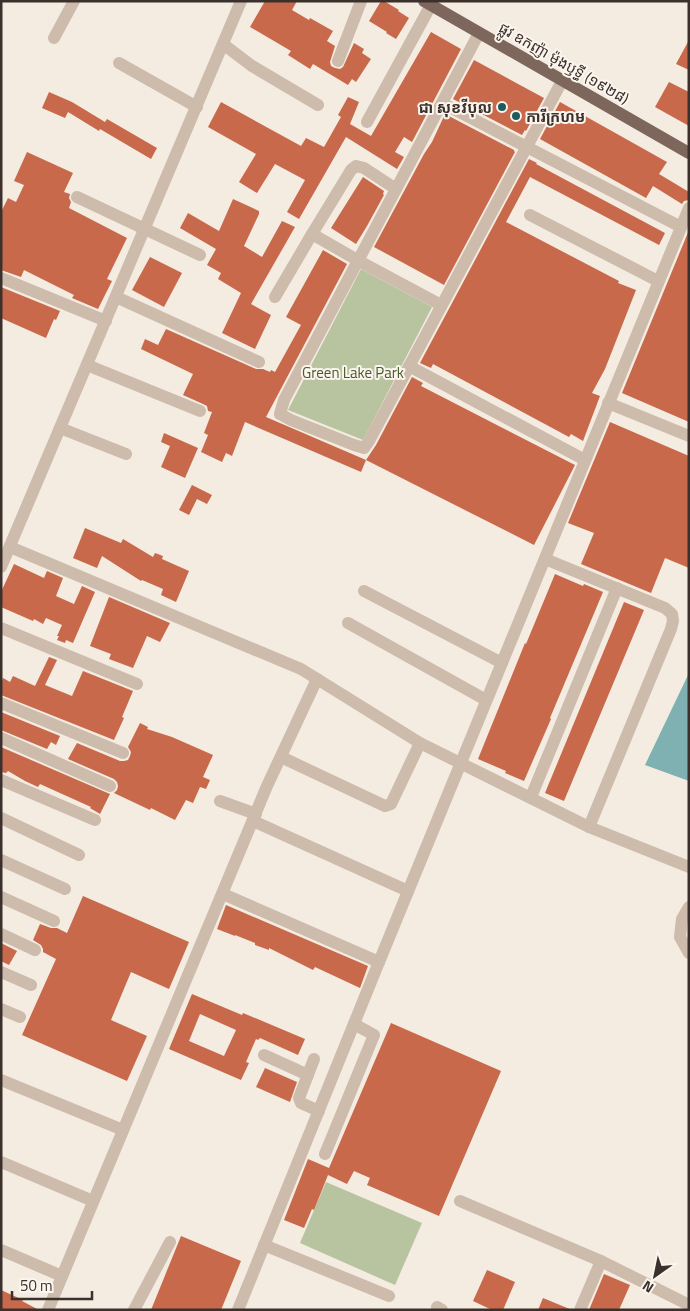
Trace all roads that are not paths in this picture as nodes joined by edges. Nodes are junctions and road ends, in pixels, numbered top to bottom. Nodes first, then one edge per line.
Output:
1 (74, 1) edge
2 (241, 1) edge
3 (362, 1) edge
4 (427, 3) edge
5 (479, 33) junction
6 (54, 38) dead end
7 (223, 44) junction
8 (338, 61) dead end
9 (119, 63) dead end
10 (562, 81) junction
11 (442, 103) junction
12 (318, 105) dead end
13 (197, 107) junction
14 (367, 122) dead end
15 (528, 148) junction
16 (689, 153) edge
17 (396, 189) junction
18 (77, 197) dead end
19 (689, 208) edge
20 (530, 215) dead end
21 (681, 227) junction
22 (144, 228) junction
23 (312, 234) junction
24 (200, 255) dead end
25 (358, 261) junction
26 (1, 278) edge
27 (658, 281) junction
28 (116, 297) junction
29 (275, 298) dead end
30 (441, 305) junction
31 (106, 321) junction
32 (258, 362) dead end
33 (87, 365) junction
34 (409, 366) junction
35 (608, 403) junction
36 (200, 411) dead end
37 (60, 428) junction
38 (689, 436) edge
39 (126, 454) dead end
40 (585, 460) junction
41 (10, 547) junction
42 (545, 559) junction
43 (1, 567) edge
44 (617, 588) junction
45 (364, 591) dead end
46 (348, 623) dead end
47 (1, 628) edge
48 (502, 663) junction
49 (317, 679) junction
50 (136, 684) dead end
51 (486, 700) junction
52 (1, 703) edge
53 (1, 738) edge
54 (420, 743) junction
55 (123, 753) dead end
56 (281, 757) junction
57 (461, 762) junction
58 (1, 780) edge
59 (110, 786) dead end
60 (531, 797) junction
61 (220, 801) dead end
62 (1, 818) edge
63 (254, 818) junction
64 (95, 820) dead end
65 (590, 827) junction
66 (79, 855) dead end
67 (1, 860) edge
68 (689, 867) edge
69 (65, 889) dead end
70 (408, 891) junction
71 (223, 894) junction
72 (1, 897) edge
73 (689, 907) edge
74 (54, 921) dead end
75 (1, 934) edge
76 (35, 950) dead end
77 (689, 953) edge
78 (379, 962) junction
79 (1, 972) edge
80 (31, 985) dead end
81 (1, 1009) edge
82 (20, 1017) dead end
83 (354, 1024) junction
84 (264, 1055) dead end
85 (314, 1059) dead end
86 (308, 1074) junction
87 (1, 1080) edge
88 (319, 1110) junction
89 (123, 1130) junction
90 (325, 1154) dead end
91 (1, 1162) edge
92 (93, 1201) junction
93 (460, 1201) dead end
94 (170, 1242) dead end
95 (264, 1245) junction
96 (1, 1250) edge
97 (601, 1262) junction
98 (62, 1276) junction
99 (389, 1296) dead end
100 (689, 1305) edge
101 (48, 1310) edge
102 (134, 1310) edge
103 (238, 1310) edge
104 (580, 1310) edge

1 - 6 street
2 - 7 street
3 - 8 street
4 - 5 main road, ផ្លូវ ឧកញ៉ា ម៉ុងឫទ្ធី (១៩២៨)
4 - 14 street
5 - 10 main road, ផ្លូវ ឧកញ៉ា ម៉ុងឫទ្ធី (១៩២៨)
5 - 11 street
7 - 12 street
7 - 13 street
9 - 13 street
10 - 15 street
10 - 16 main road, ផ្លូវ ឧកញ៉ា ម៉ុងឫទ្ធី (១៩២៨)
11 - 15 street
11 - 17 street
13 - 22 street
15 - 21 street
15 - 30 street
17 - 23 street
17 - 25 street
18 - 22 street
19 - 21 street
20 - 27 street
21 - 27 street
22 - 24 street
22 - 28 street
23 - 25 street
23 - 29 street
25 - 30 street
25 - 34 street
26 - 31 street
27 - 35 street
28 - 31 street
28 - 32 street
30 - 34 street
31 - 33 street
33 - 36 street
33 - 37 street
34 - 40 street
35 - 38 street
35 - 40 street
37 - 39 street
37 - 41 street
40 - 42 street
41 - 43 street
41 - 49 street
42 - 44 street
42 - 48 street
44 - 60 street
44 - 65 street
45 - 48 street
46 - 51 street
47 - 50 street
48 - 51 street
49 - 54 street
49 - 56 street
51 - 57 street
52 - 55 street
53 - 59 street
54 - 56 street
54 - 57 street
56 - 63 street
57 - 60 street
57 - 70 street
58 - 64 street
60 - 65 street
61 - 63 street
62 - 66 street
63 - 70 street
63 - 71 street
65 - 68 street
67 - 69 street
70 - 78 street
71 - 78 street
71 - 89 street
72 - 74 street
73 - 77 street
75 - 76 street
78 - 83 street
79 - 80 street
81 - 82 street
83 - 88 street
83 - 90 street
84 - 86 street
85 - 86 street
86 - 88 street
87 - 89 street
88 - 95 street
89 - 92 street
91 - 92 street
92 - 98 street
93 - 97 street
94 - 102 street
95 - 99 street
95 - 103 street
96 - 98 street
97 - 100 street
97 - 104 street
98 - 101 street

